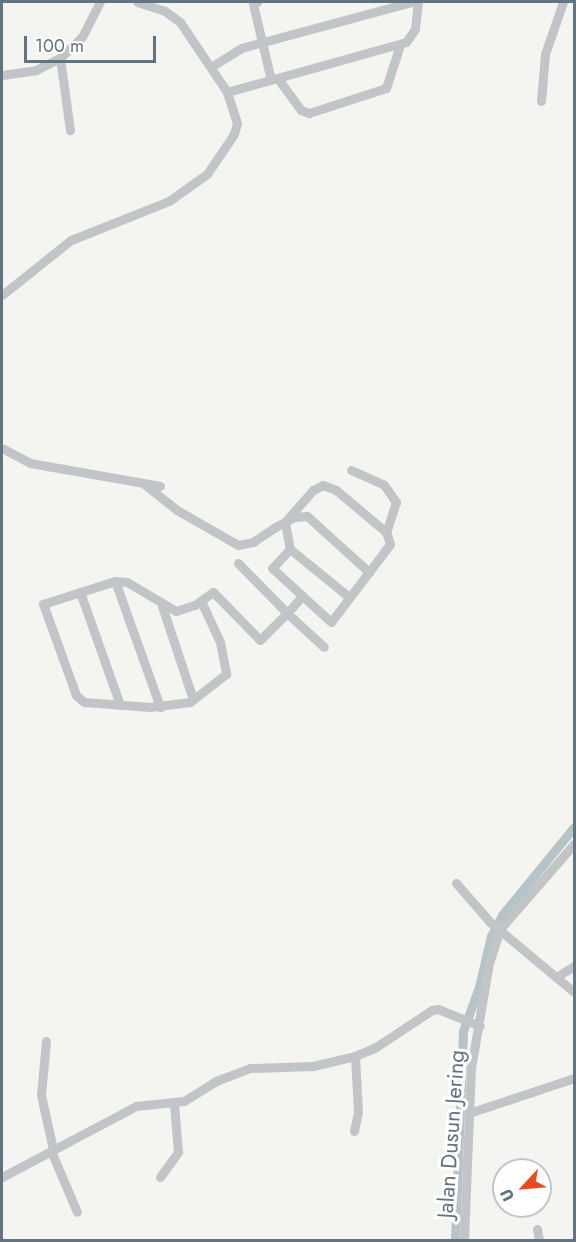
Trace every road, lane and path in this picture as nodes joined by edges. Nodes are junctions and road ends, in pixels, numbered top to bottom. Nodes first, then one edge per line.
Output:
1 (100, 2) edge
2 (137, 2) edge
3 (257, 2) edge
4 (411, 2) edge
5 (418, 2) edge
6 (563, 2) edge
7 (261, 42) junction
8 (400, 45) junction
9 (60, 58) junction
10 (211, 67) junction
11 (2, 75) edge
12 (275, 80) junction
13 (227, 92) junction
14 (540, 101) dead end
15 (70, 130) dead end
16 (2, 295) edge
17 (2, 448) edge
18 (351, 470) dead end
19 (144, 484) junction
20 (160, 486) dead end
21 (285, 522) junction
22 (386, 532) junction
23 (290, 549) junction
24 (238, 563) dead end
25 (369, 572) junction
26 (115, 581) junction
27 (80, 592) junction
28 (302, 596) junction
29 (349, 597) junction
30 (201, 601) junction
31 (162, 606) junction
32 (287, 613) junction
33 (324, 647) dead end
34 (193, 699) junction
35 (120, 705) junction
36 (160, 707) junction
37 (574, 844) edge
38 (456, 883) dead end
39 (497, 927) junction
40 (574, 966) edge
41 (558, 976) junction
42 (574, 992) edge
43 (480, 1026) junction
44 (46, 1041) dead end
45 (355, 1056) junction
46 (574, 1078) edge
47 (174, 1104) junction
48 (469, 1113) junction
49 (354, 1131) dead end
50 (52, 1150) junction
51 (2, 1177) edge
52 (160, 1177) dead end
53 (77, 1212) dead end
54 (537, 1229) dead end
55 (464, 1240) edge
56 (539, 1240) edge

1 - 9 street
2 - 10 street
3 - 7 street
4 - 7 street
5 - 8 street
6 - 14 street
7 - 10 street
7 - 12 street
8 - 12 street
8 - 12 street
9 - 11 street
9 - 15 street
10 - 13 street
12 - 13 street
13 - 16 street
17 - 19 street
18 - 22 street
19 - 20 street
19 - 21 street
21 - 22 street
21 - 23 street
21 - 25 street
22 - 25 street
23 - 28 street
23 - 29 street
24 - 32 street
25 - 29 street
26 - 27 street
26 - 31 street
26 - 36 street
27 - 35 street
27 - 35 street
28 - 29 street
28 - 32 street
30 - 31 street
30 - 32 street
30 - 34 street
31 - 34 street
32 - 33 street
34 - 36 street
35 - 36 street
37 - 39 street, Jalan Dusun Jering
38 - 39 street
39 - 41 street
39 - 43 street, Jalan Dusun Jering
40 - 41 street
41 - 42 street
43 - 45 street
43 - 48 street, Jalan Dusun Jering
44 - 50 street
45 - 47 street
45 - 49 street
46 - 48 street
47 - 50 street
47 - 52 street
48 - 55 street, Jalan Dusun Jering
50 - 51 street
50 - 53 street
54 - 56 street

